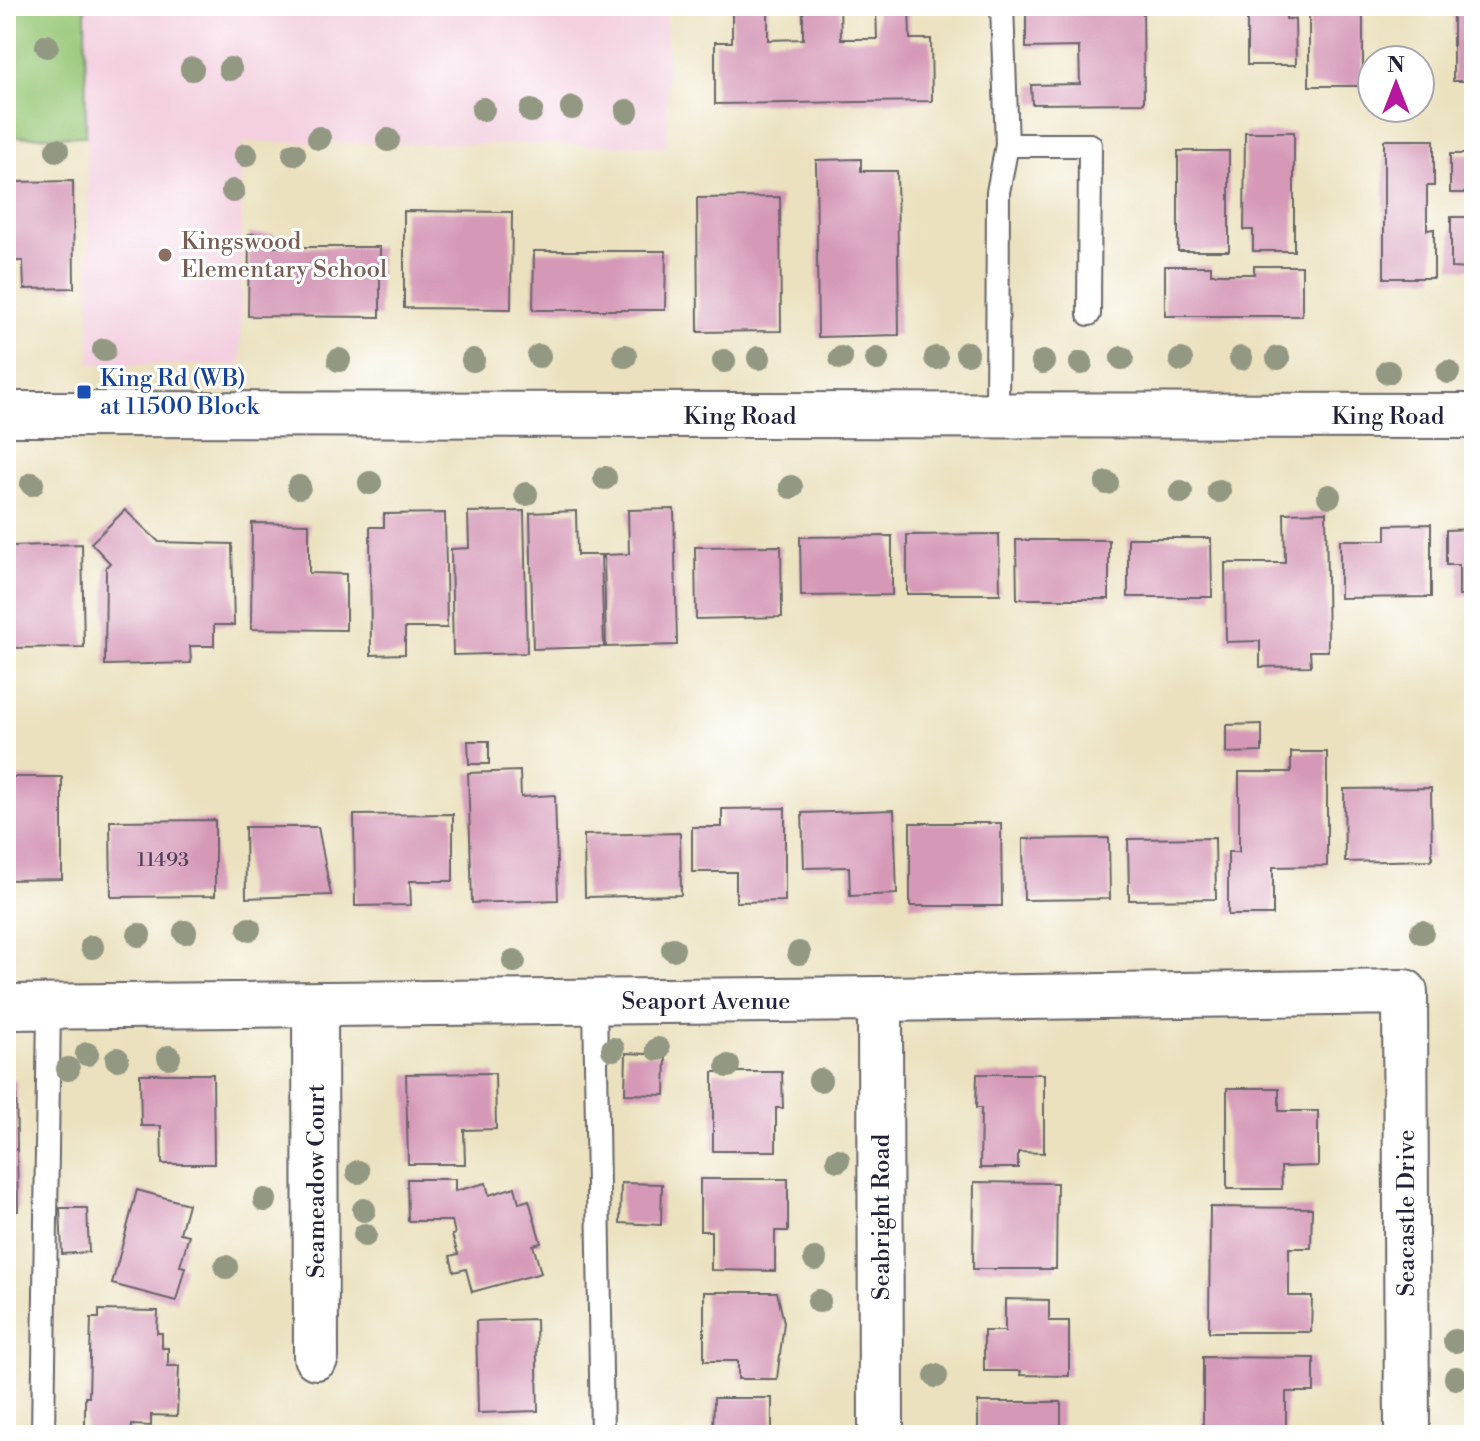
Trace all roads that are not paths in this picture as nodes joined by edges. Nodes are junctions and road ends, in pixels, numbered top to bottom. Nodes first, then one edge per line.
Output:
1 (1002, 6) edge
2 (1007, 145) junction
3 (1089, 314) dead end
4 (6, 414) edge
5 (1474, 416) edge
6 (997, 417) junction
7 (1405, 992) joint
8 (880, 999) junction
9 (595, 1001) junction
10 (315, 1005) junction
11 (27, 1007) edge
12 (316, 1357) dead end
13 (43, 1435) edge
14 (602, 1435) edge
15 (881, 1435) edge
16 (1407, 1435) edge

1 - 2 lane
2 - 3 lane
2 - 6 lane
4 - 6 street, King Road
5 - 6 street, King Road
7 - 8 street, Seaport Avenue
7 - 16 street, Seacastle Drive
8 - 9 street, Seaport Avenue
8 - 15 street, Seabright Road
9 - 10 street, Seaport Avenue
9 - 14 lane
10 - 11 street, Seaport Avenue
10 - 12 street, Seameadow Court
11 - 13 lane

